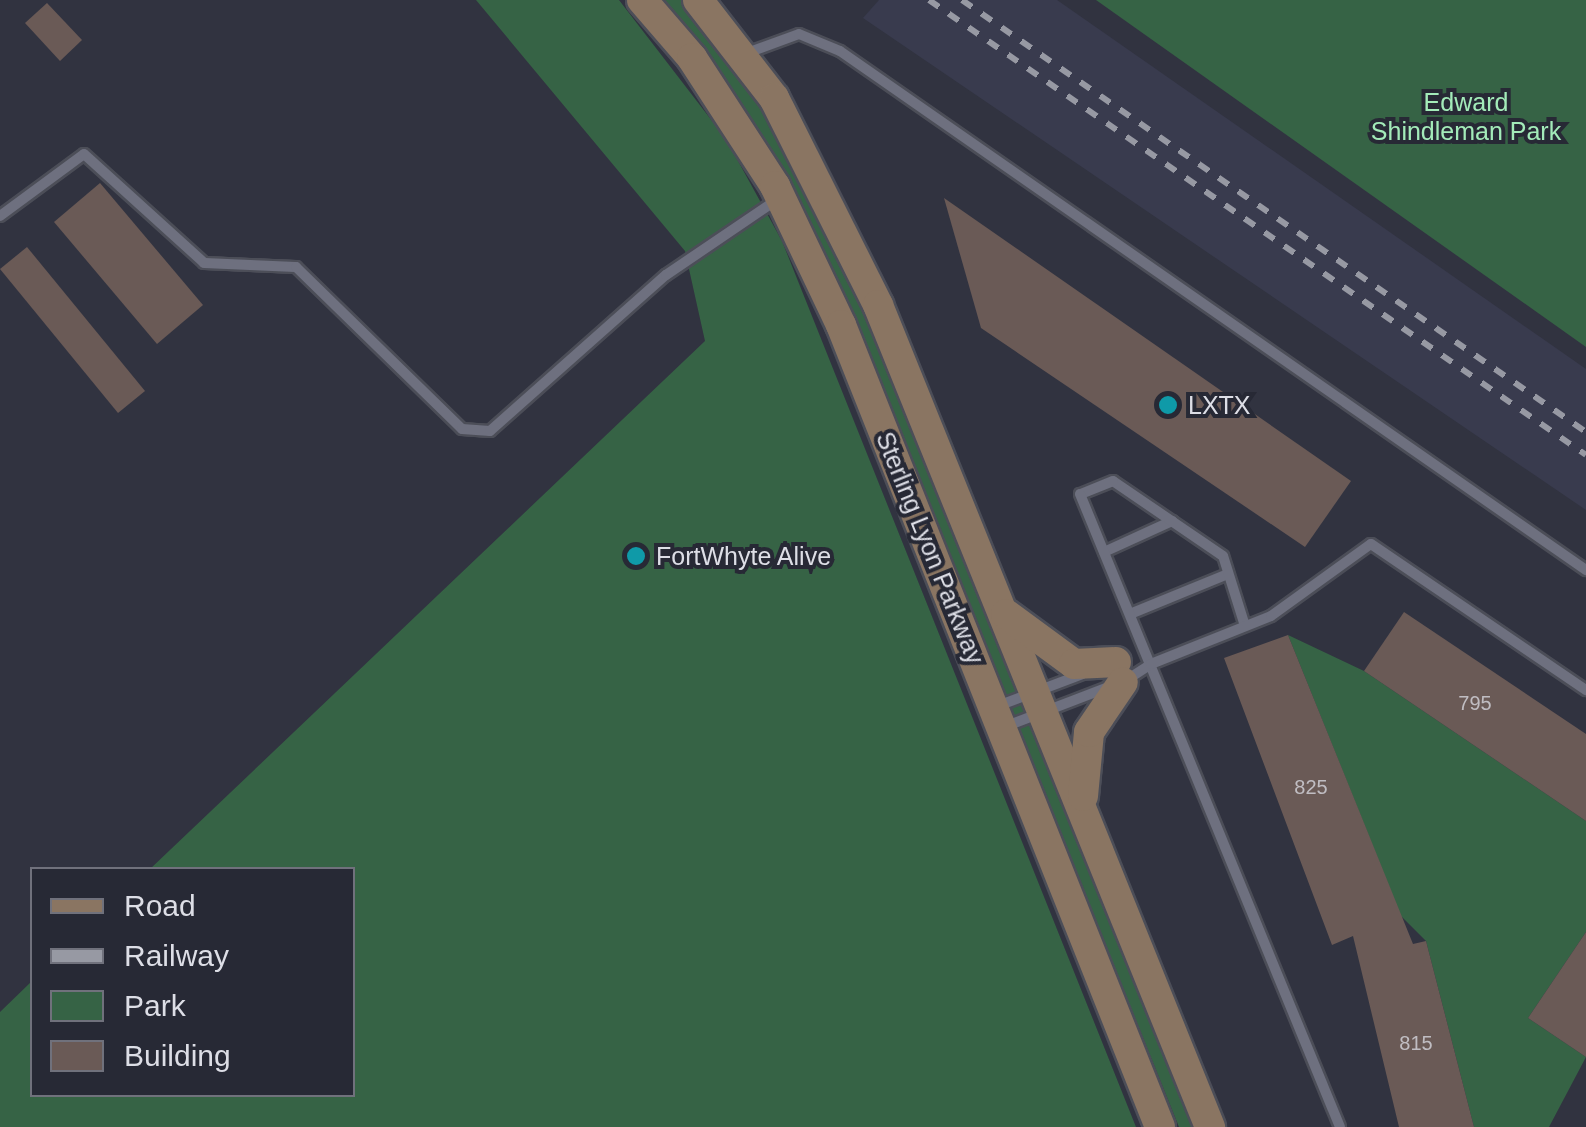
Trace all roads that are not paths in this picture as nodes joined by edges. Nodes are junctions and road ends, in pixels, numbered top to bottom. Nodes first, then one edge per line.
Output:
1 (642, 0) edge
2 (698, 0) edge
3 (742, 54) junction
4 (780, 197) junction
5 (0, 216) edge
6 (1172, 521) junction
7 (1104, 552) junction
8 (1586, 570) edge
9 (1228, 574) junction
10 (1000, 608) junction
11 (1130, 614) junction
12 (1245, 626) junction
13 (1151, 664) junction
14 (1120, 672) junction
15 (1586, 690) edge
16 (1038, 703) junction
17 (997, 718) junction
18 (1083, 814) junction
19 (1160, 1127) edge
20 (1210, 1127) edge
21 (1340, 1127) edge

1 - 4 main road, Sterling Lyon Parkway
2 - 3 main road, Sterling Lyon Parkway
3 - 8 lane
3 - 10 main road, Sterling Lyon Parkway
4 - 5 lane
4 - 17 main road, Sterling Lyon Parkway
6 - 7 lane
6 - 7 lane
6 - 9 lane
7 - 11 lane
9 - 11 lane
9 - 12 lane
10 - 14 main road
10 - 16 main road, Sterling Lyon Parkway
11 - 13 lane
12 - 13 lane
12 - 15 lane
13 - 14 lane
13 - 14 lane
13 - 21 lane
14 - 16 lane
14 - 16 lane
14 - 18 main road
16 - 17 lane
16 - 17 lane
16 - 18 main road, Sterling Lyon Parkway
17 - 19 main road, Sterling Lyon Parkway
18 - 20 main road, Sterling Lyon Parkway

